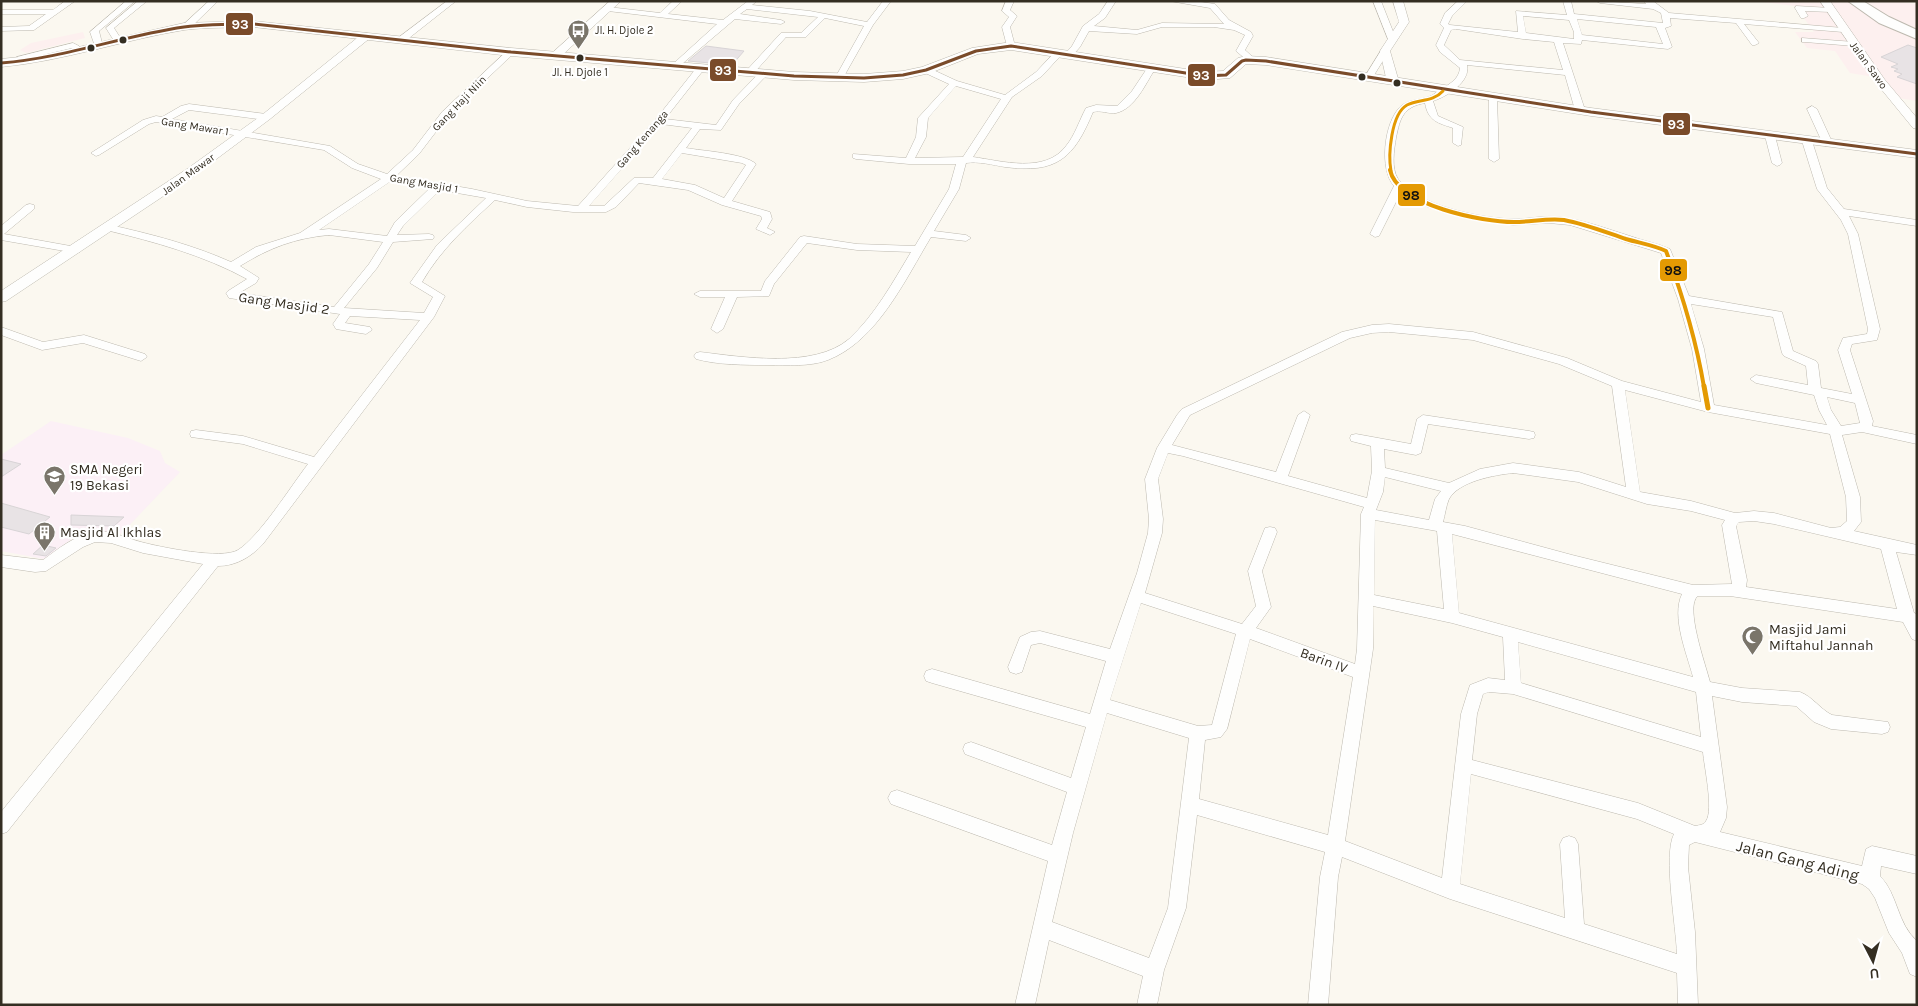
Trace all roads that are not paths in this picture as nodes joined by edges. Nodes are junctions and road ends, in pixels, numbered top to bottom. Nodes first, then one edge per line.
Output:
1 (71, 1) edge
2 (131, 1) edge
3 (144, 1) edge
4 (214, 1) edge
5 (452, 1) edge
6 (678, 1) edge
7 (887, 1) edge
8 (1010, 1) edge
9 (1112, 1) edge
10 (1174, 1) edge
11 (1377, 1) edge
12 (1398, 1) edge
13 (1463, 1) edge
14 (1567, 1) edge
15 (1600, 1) edge
16 (1648, 1) edge
17 (1854, 1) edge
18 (749, 4) edge
19 (612, 5) edge
20 (1828, 6) edge
21 (1660, 7) junction
22 (1, 12) edge
23 (56, 12) junction
24 (662, 15) junction
25 (1666, 15) junction
26 (734, 16) junction
27 (1804, 16) dead end
28 (822, 17) junction
29 (1570, 17) junction
30 (1738, 21) junction
31 (782, 22) dead end
32 (725, 23) junction
33 (869, 25) junction
34 (1660, 26) junction
35 (186, 27) junction
36 (110, 28) junction
37 (1086, 28) junction
38 (1236, 28) junction
39 (1448, 28) junction
40 (1, 29) edge
41 (1843, 30) junction
42 (94, 32) junction
43 (1917, 35) edge
44 (366, 36) junction
45 (1523, 37) junction
46 (1579, 37) junction
47 (1392, 39) junction
48 (402, 40) junction
49 (1805, 40) dead end
50 (1558, 41) junction
51 (119, 42) junction
52 (1755, 44) dead end
53 (1854, 44) junction
54 (1011, 46) junction
55 (99, 47) junction
56 (77, 51) junction
57 (1385, 51) junction
58 (511, 52) junction
59 (1065, 53) junction
60 (555, 56) junction
61 (21, 57) dead end
62 (1251, 59) junction
63 (1514, 59) dead end
64 (1458, 62) junction
65 (1, 63) edge
66 (676, 66) junction
67 (701, 68) junction
68 (1566, 68) junction
69 (1151, 69) junction
70 (926, 70) junction
71 (750, 72) junction
72 (764, 73) junction
73 (839, 78) junction
74 (1368, 78) junction
75 (1393, 82) junction
76 (954, 83) junction
77 (1445, 91) junction
78 (1006, 98) junction
79 (1493, 98) junction
80 (1426, 100) junction
81 (1812, 109) dead end
82 (1580, 110) junction
83 (266, 116) junction
84 (164, 120) junction
85 (659, 121) junction
86 (1917, 126) edge
87 (697, 127) junction
88 (243, 133) junction
89 (1770, 136) junction
90 (1807, 141) junction
91 (1458, 143) dead end
92 (1828, 144) junction
93 (678, 150) junction
94 (96, 153) dead end
95 (1917, 154) edge
96 (856, 156) dead end
97 (1494, 158) dead end
98 (964, 160) junction
99 (909, 161) junction
100 (1777, 163) dead end
101 (389, 178) junction
102 (656, 181) junction
103 (438, 186) junction
104 (1399, 186) junction
105 (493, 197) junction
106 (726, 202) junction
107 (30, 207) dead end
108 (581, 209) junction
109 (1840, 212) junction
110 (1917, 223) edge
111 (4, 227) edge
112 (110, 228) junction
113 (770, 232) dead end
114 (927, 233) junction
115 (1375, 234) dead end
116 (304, 235) junction
117 (1, 237) edge
118 (428, 237) dead end
119 (966, 238) dead end
120 (388, 239) junction
121 (76, 250) junction
122 (917, 250) junction
123 (231, 267) junction
124 (700, 294) dead end
125 (732, 295) junction
126 (1, 298) edge
127 (1684, 299) junction
128 (342, 312) junction
129 (428, 317) junction
130 (717, 329) dead end
131 (366, 330) dead end
132 (1, 331) edge
133 (700, 356) dead end
134 (141, 357) dead end
135 (1756, 379) dead end
136 (1618, 384) junction
137 (1817, 392) junction
138 (1860, 400) junction
139 (1708, 408) junction
140 (1304, 415) dead end
141 (1862, 428) junction
142 (1837, 430) junction
143 (196, 434) dead end
144 (1530, 435) dead end
145 (1356, 438) dead end
146 (1917, 440) edge
147 (1377, 443) junction
148 (1164, 448) junction
149 (316, 462) junction
150 (1379, 471) junction
151 (1280, 479) junction
152 (1450, 488) junction
153 (1634, 495) junction
154 (1370, 509) junction
155 (1735, 518) junction
156 (1440, 526) junction
157 (1270, 532) dead end
158 (1841, 533) junction
159 (1887, 545) junction
160 (1917, 550) edge
161 (214, 560) junction
162 (4, 565) edge
163 (1694, 591) junction
164 (1732, 591) junction
165 (1137, 596) junction
166 (1366, 598) junction
167 (1452, 617) junction
168 (1912, 618) edge
169 (1246, 631) junction
170 (1510, 632) junction
171 (1917, 635) edge
172 (1115, 657) junction
173 (1016, 667) dead end
174 (1361, 673) junction
175 (932, 676) dead end
176 (1513, 687) junction
177 (1703, 687) junction
178 (1101, 704) junction
179 (1096, 723) junction
180 (1882, 727) dead end
181 (1198, 733) junction
182 (1711, 747) junction
183 (971, 750) dead end
184 (1464, 765) junction
185 (1078, 788) junction
186 (897, 798) dead end
187 (1188, 804) junction
188 (1, 826) edge
189 (1698, 835) junction
190 (1569, 844) dead end
191 (1335, 846) junction
192 (1059, 856) junction
193 (1917, 865) edge
194 (1871, 879) junction
195 (1450, 890) junction
196 (1042, 928) junction
197 (1575, 931) junction
198 (1913, 950) edge
199 (1688, 966) junction
200 (1917, 966) edge
201 (1154, 970) junction
202 (1025, 1005) edge
203 (1147, 1005) edge
204 (1318, 1005) edge
205 (1688, 1005) edge

1 - 23 street
2 - 42 street
3 - 36 street
4 - 35 street
5 - 48 street
6 - 24 street
7 - 33 street
8 - 54 street
9 - 37 street
10 - 38 street
11 - 47 street
12 - 47 street
13 - 39 street
14 - 29 street
15 - 21 street
16 - 21 street
17 - 43 main road
18 - 26 street
18 - 28 street
19 - 24 street
19 - 60 street
20 - 27 street
20 - 41 street, Jalan Sawo
21 - 25 street
22 - 23 street
23 - 40 street
24 - 32 street
25 - 30 street
25 - 34 street
26 - 31 street
26 - 32 street
28 - 33 street
28 - 71 street
29 - 34 street
29 - 45 street
29 - 46 street
30 - 41 street
30 - 52 street
32 - 66 street
33 - 73 street
34 - 46 street
35 - 44 main road
35 - 51 main road
36 - 42 street
36 - 51 street
37 - 38 street
37 - 59 street
38 - 62 street
39 - 45 street
39 - 64 street
41 - 53 street, Jalan Sawo
42 - 55 street
44 - 48 main road
44 - 83 street, Jalan Mawar
45 - 50 street
46 - 50 street
47 - 57 street
48 - 58 main road
49 - 53 street
50 - 68 street
51 - 55 main road
53 - 86 street, Jalan Sawo
54 - 59 main road
54 - 70 main road
55 - 56 main road
56 - 61 street
56 - 65 main road
57 - 74 street
57 - 75 street
58 - 60 main road
58 - 101 street, Gang Haji Niin
59 - 69 main road
59 - 78 street
60 - 66 main road
62 - 69 main road
62 - 74 main road
63 - 68 street
64 - 68 street
64 - 77 street
66 - 67 main road
67 - 71 main road
67 - 85 street, Gang Kenanga
68 - 82 street
69 - 98 street
70 - 73 main road
70 - 76 street
71 - 72 main road
72 - 73 main road
72 - 87 street
74 - 75 main road
75 - 77 main road
76 - 78 street
76 - 99 street
77 - 79 main road
77 - 80 street
78 - 98 street
79 - 82 main road
79 - 97 street
80 - 91 street
80 - 104 street
81 - 92 street
82 - 89 main road
83 - 84 street
83 - 88 street, Jalan Mawar
84 - 88 street, Gang Mawar 1
84 - 94 street, Gang Mawar 1
85 - 87 street
85 - 108 street, Gang Kenanga
87 - 93 street
88 - 101 street, Gang Masjid 1
88 - 112 street, Jalan Mawar
89 - 90 main road
89 - 100 street
90 - 92 main road
90 - 109 street
92 - 95 main road
93 - 102 street
93 - 106 street
96 - 99 street
98 - 99 street
98 - 114 street
101 - 103 street, Gang Masjid 1
101 - 116 street, Gang Haji Niin
102 - 106 street, Gang Masjid 1
102 - 108 street, Gang Masjid 1
103 - 105 street, Gang Masjid 1
103 - 120 street
104 - 115 street
104 - 127 street
105 - 108 street, Gang Masjid 1
105 - 129 street
106 - 113 street, Gang Masjid 1
107 - 111 street
109 - 110 street
109 - 138 street
112 - 121 street, Jalan Mawar
112 - 123 street, Gang Masjid 2
114 - 119 street
114 - 122 street
116 - 120 street
116 - 123 street
117 - 121 street
118 - 120 street
120 - 128 street
121 - 126 street, Jalan Mawar
122 - 125 street
122 - 133 street
123 - 128 street, Gang Masjid 2
124 - 125 street
125 - 130 street
127 - 137 street
127 - 139 street
128 - 129 street, Gang Masjid 2
128 - 131 street
129 - 149 street
132 - 134 street
135 - 137 street
136 - 139 street
136 - 148 street
136 - 153 street
137 - 138 street
137 - 142 street
138 - 141 street
139 - 142 street
140 - 151 street
141 - 142 street
141 - 146 street
142 - 158 street
143 - 149 street
144 - 147 street
145 - 147 street
147 - 150 street, Barin IV
148 - 151 street
148 - 165 street
149 - 161 street
150 - 152 street
150 - 154 street, Barin IV
151 - 154 street
152 - 153 street
152 - 156 street
153 - 155 street
154 - 156 street
154 - 166 street, Barin IV
155 - 158 street
155 - 164 street
156 - 163 street
156 - 167 street
157 - 169 street
158 - 159 street
159 - 160 street
159 - 168 street
161 - 162 street
161 - 188 street
163 - 164 street
163 - 177 street
164 - 168 street
165 - 169 street, Barin IV
165 - 172 street
166 - 167 street
166 - 174 street, Barin IV
167 - 170 street
168 - 171 street
169 - 174 street, Barin IV
169 - 181 street
170 - 176 street
170 - 177 street
172 - 173 street
172 - 178 street
174 - 191 street
175 - 179 street
176 - 182 street
176 - 184 street
177 - 180 street
177 - 182 street
178 - 179 street
178 - 181 street
179 - 185 street
181 - 187 street
182 - 189 street
183 - 185 street
184 - 189 street, Jalan Gang Ading
184 - 195 street
185 - 192 street
186 - 192 street
187 - 191 street
187 - 201 street
189 - 194 street, Jalan Gang Ading
189 - 199 street
190 - 197 street
191 - 195 street
191 - 204 street
192 - 196 street
193 - 194 street
194 - 198 street, Jalan Gang Ading
195 - 197 street
196 - 201 street
196 - 202 street
197 - 199 street
198 - 200 street, Jalan Gang Ading
199 - 205 street
201 - 203 street

